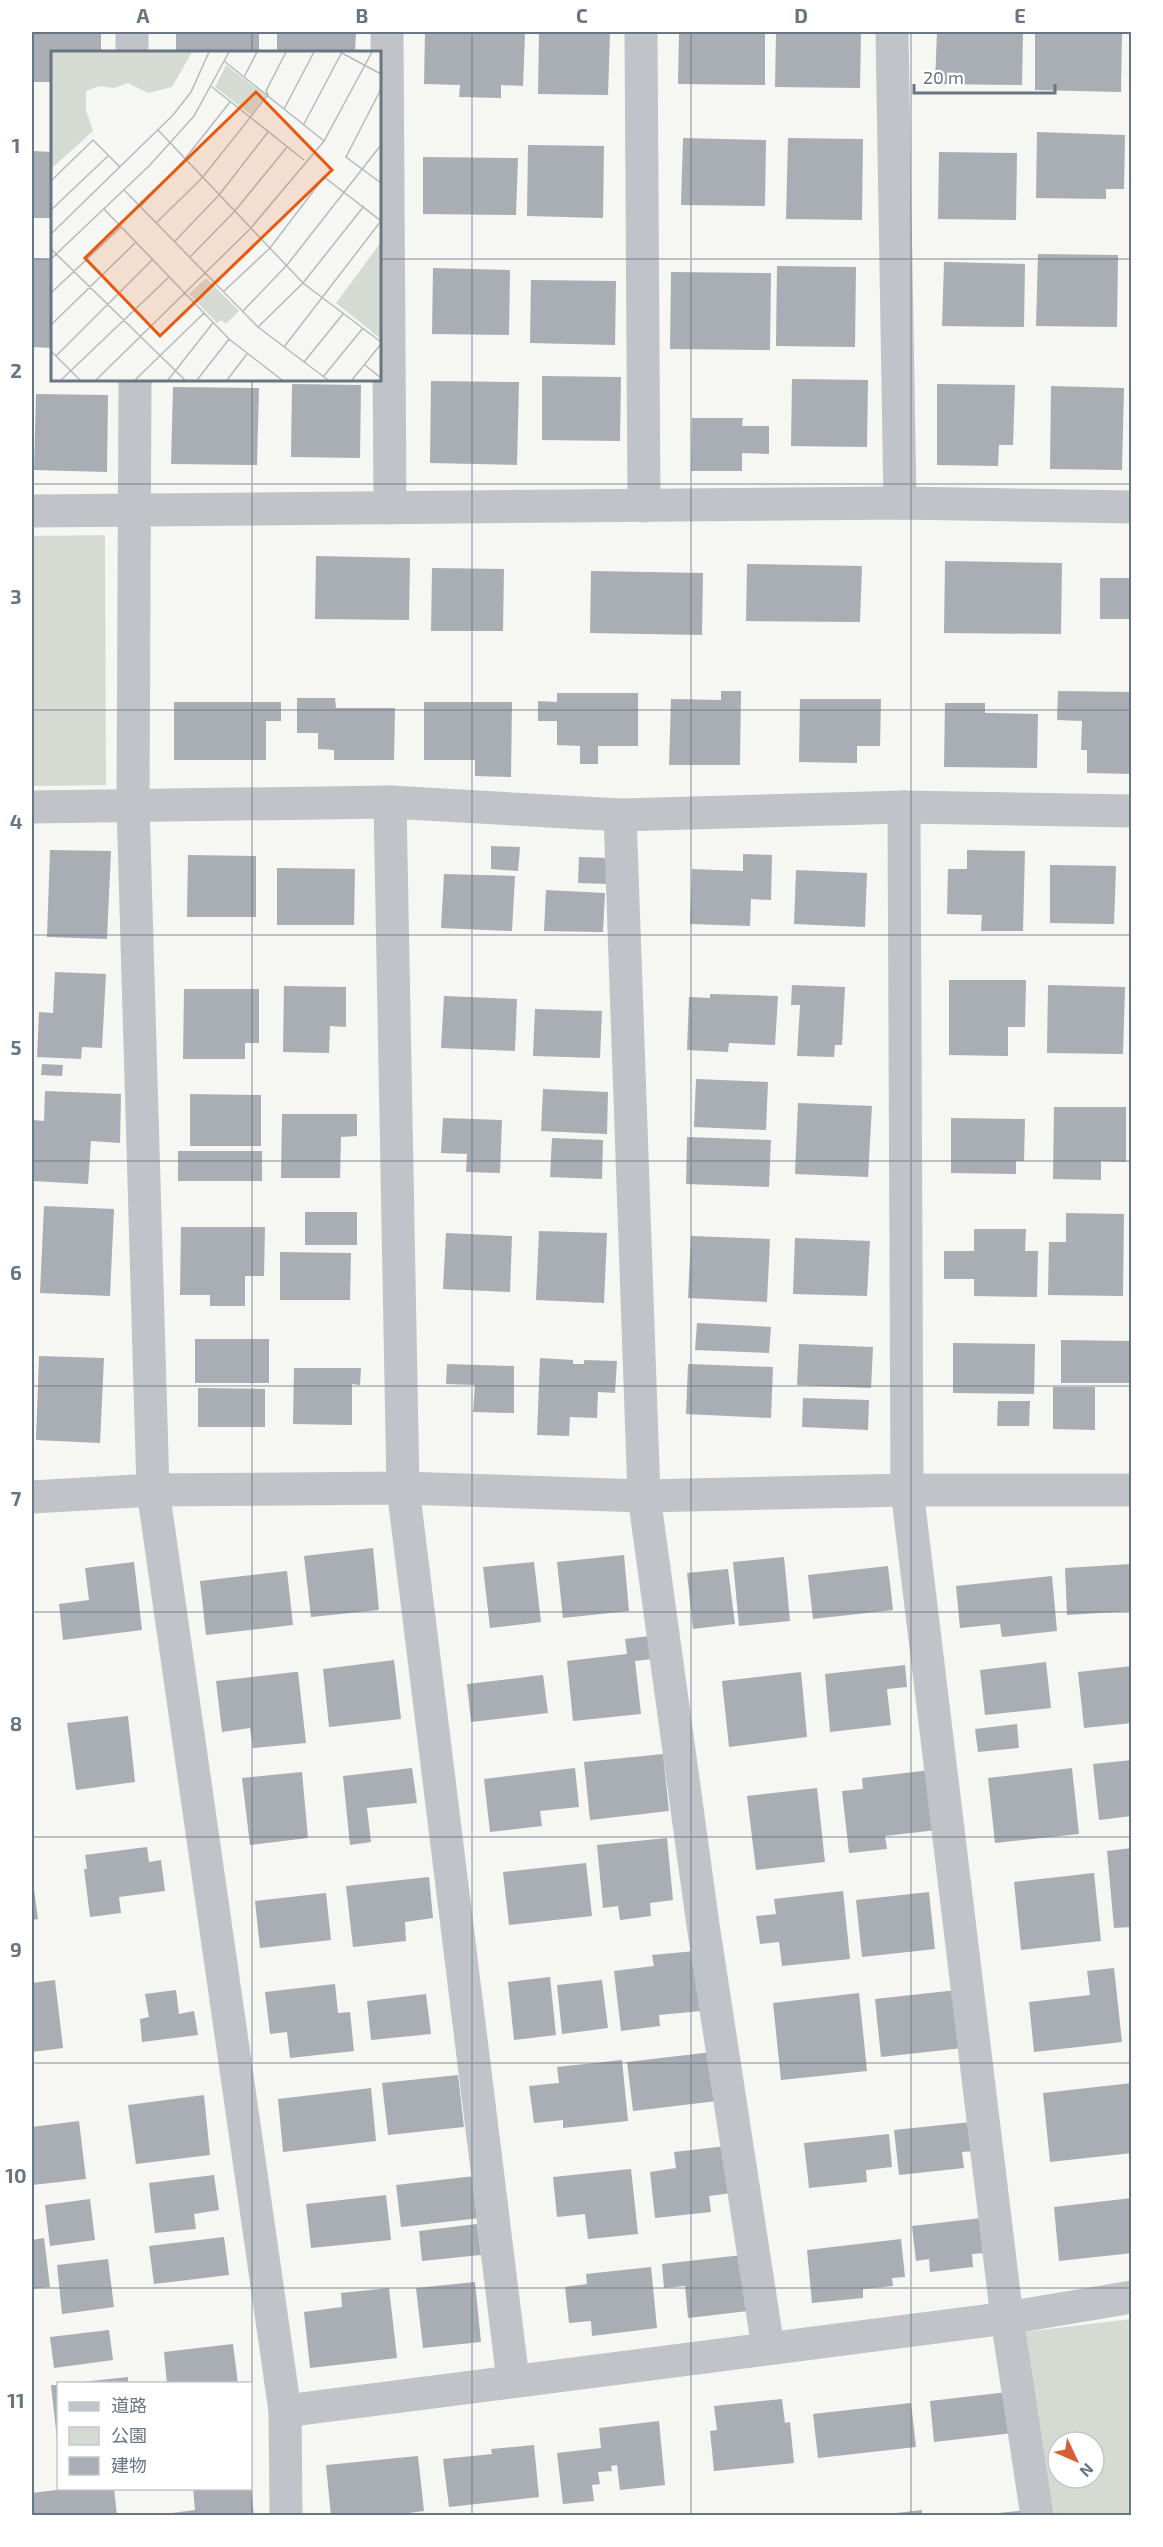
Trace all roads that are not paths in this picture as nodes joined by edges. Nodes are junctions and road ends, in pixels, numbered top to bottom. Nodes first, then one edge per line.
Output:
1 (132, 32) edge
2 (387, 32) edge
3 (641, 32) edge
4 (892, 32) edge
5 (132, 51) edge
6 (135, 381) edge
7 (900, 503) junction
8 (644, 506) junction
9 (1131, 507) edge
10 (390, 508) junction
11 (135, 509) junction
12 (32, 511) edge
13 (390, 802) junction
14 (133, 805) junction
15 (32, 807) edge
16 (904, 807) junction
17 (1131, 811) edge
18 (620, 815) junction
19 (403, 1488) junction
20 (153, 1490) junction
21 (907, 1490) junction
22 (1131, 1490) edge
23 (644, 1496) junction
24 (32, 1497) edge
25 (1131, 2297) edge
26 (1007, 2318) junction
27 (768, 2348) junction
28 (513, 2380) junction
29 (285, 2411) junction
30 (286, 2516) edge
31 (1037, 2516) edge

1 - 5 street
2 - 10 street
3 - 8 street
4 - 7 street
6 - 11 street
7 - 8 street
7 - 9 street
8 - 10 street
10 - 11 street
11 - 12 street
11 - 14 street
13 - 14 street
13 - 18 street
13 - 19 street
14 - 15 street
14 - 20 street
16 - 17 street
16 - 18 street
16 - 21 street
18 - 23 street
19 - 20 street
19 - 23 street
19 - 28 street
20 - 24 street
20 - 29 street
21 - 22 street
21 - 23 street
21 - 26 street
23 - 27 street
25 - 26 street
26 - 27 street
26 - 31 street
27 - 28 street
28 - 29 street
29 - 30 street

